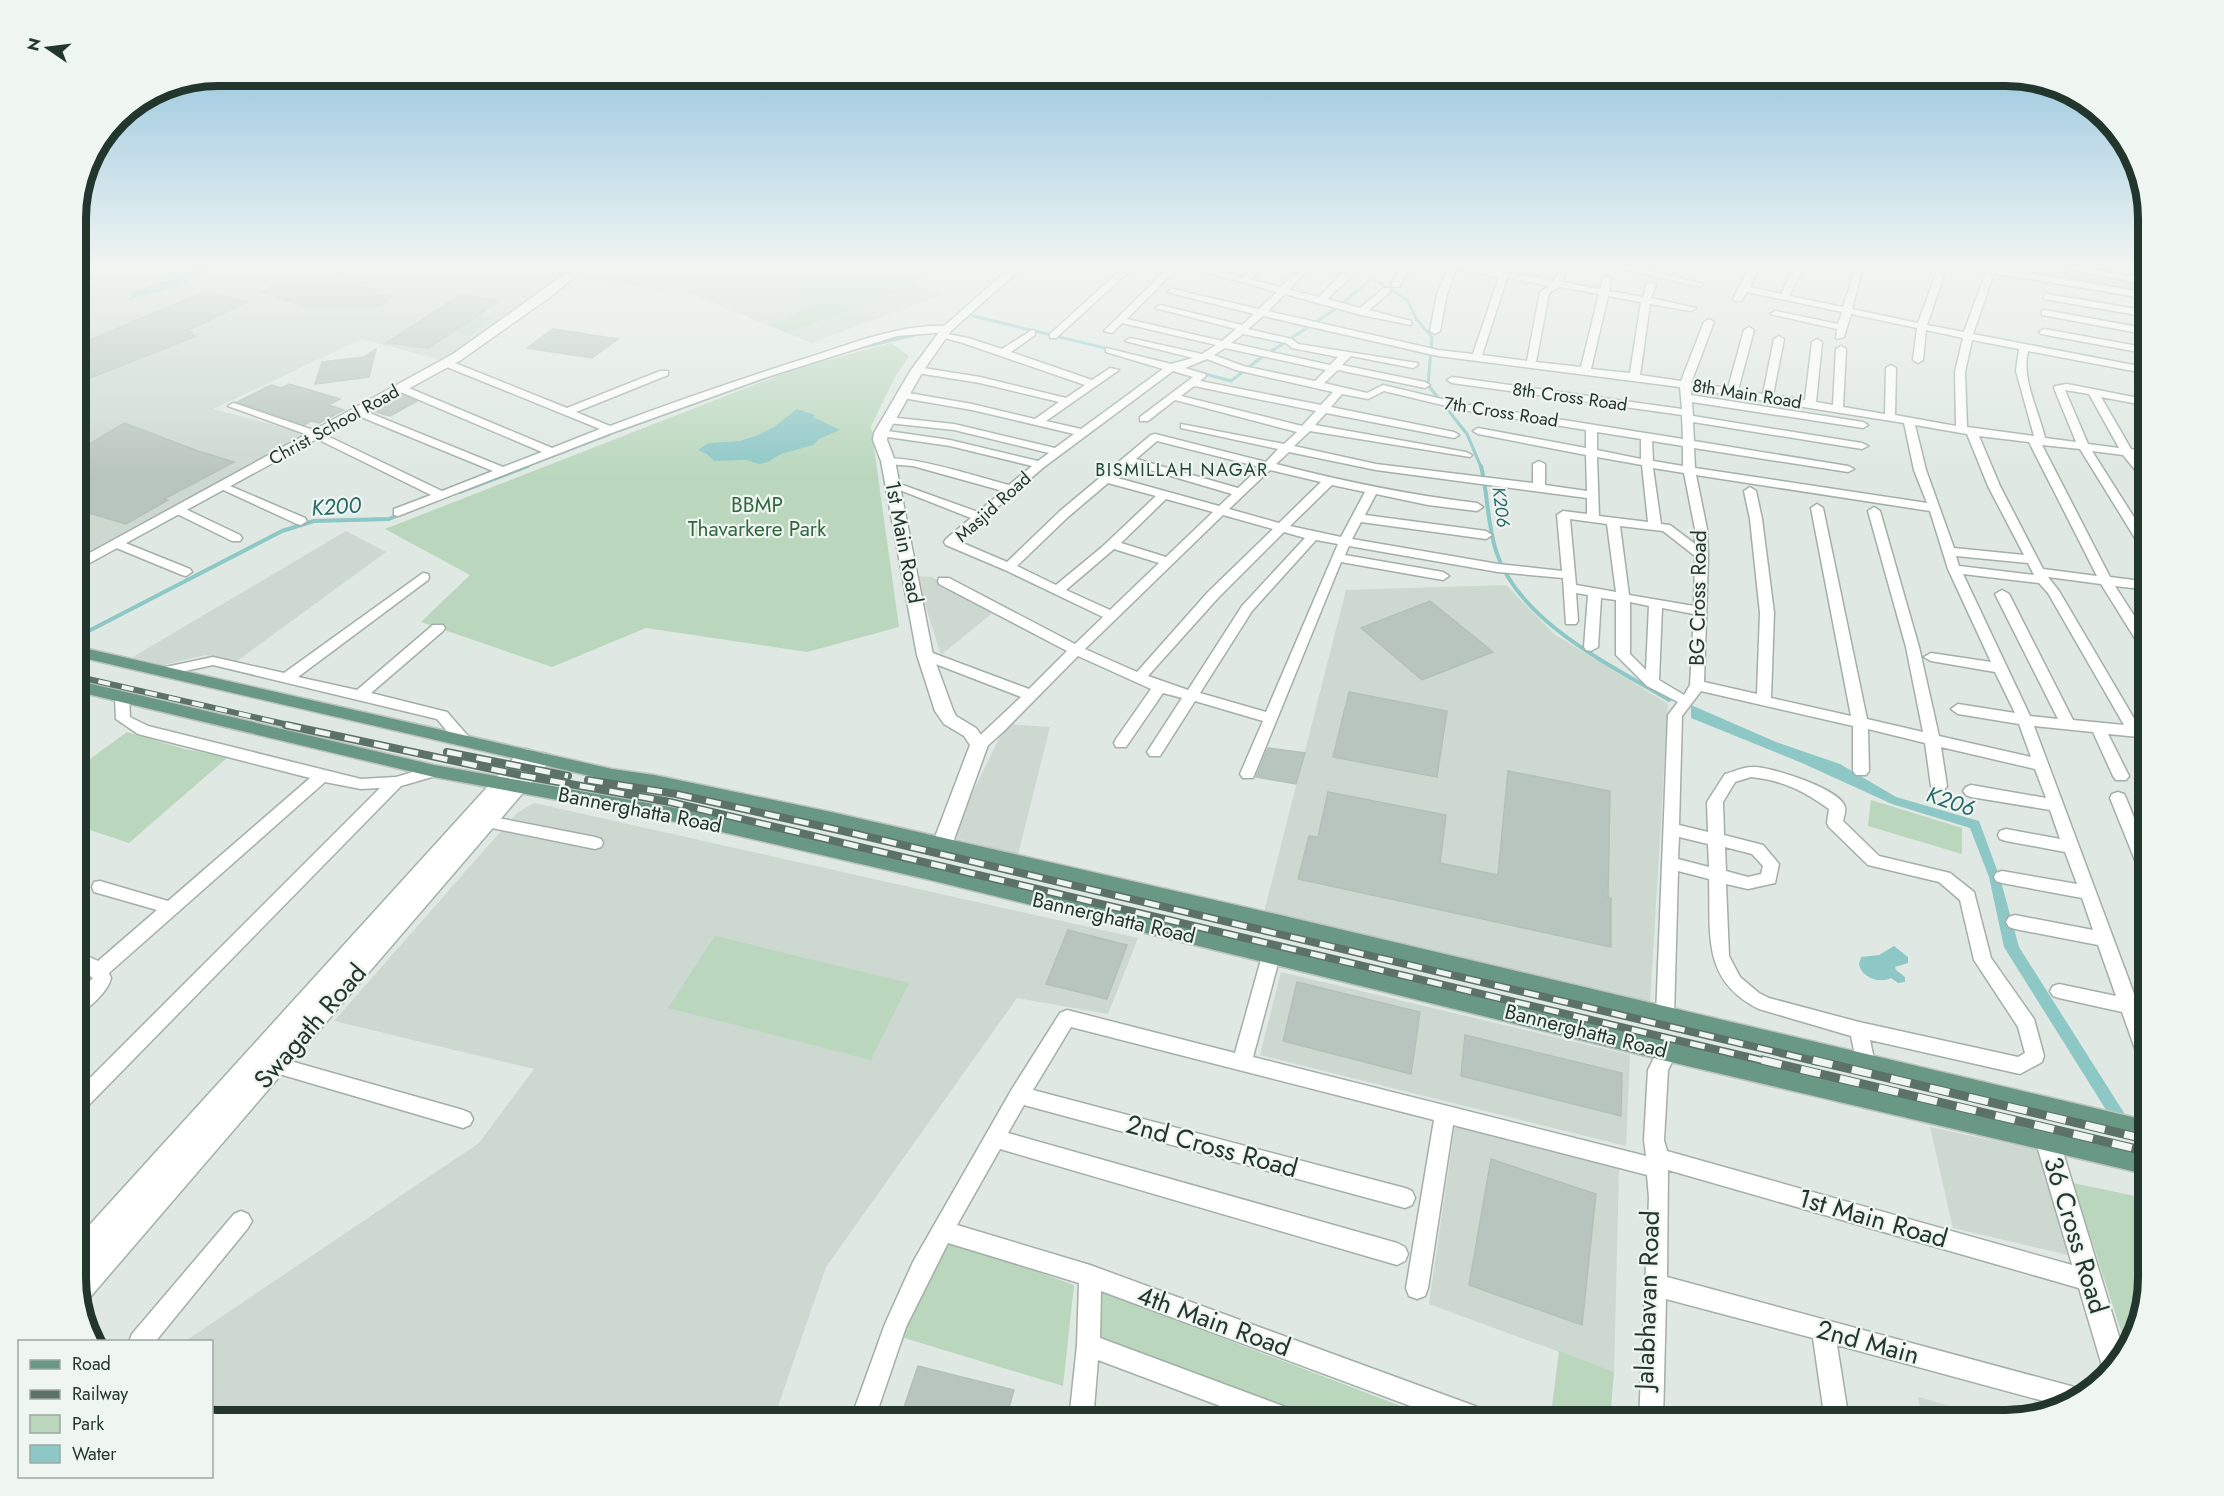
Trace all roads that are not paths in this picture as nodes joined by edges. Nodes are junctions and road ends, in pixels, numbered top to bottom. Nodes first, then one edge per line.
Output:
1 (487, 336) edge
2 (889, 336) edge
3 (943, 336) edge
4 (953, 336) edge
5 (1028, 336) edge
6 (1192, 336) edge
7 (1234, 336) edge
8 (1268, 336) edge
9 (1358, 336) edge
10 (1483, 336) edge
11 (1536, 336) edge
12 (1594, 336) edge
13 (1641, 336) edge
14 (1704, 336) edge
15 (1747, 336) edge
16 (1921, 336) edge
17 (1968, 336) joint
18 (2044, 336) edge
19 (2065, 336) edge
20 (1779, 339) dead end
21 (1130, 340) dead end
22 (1817, 342) dead end
23 (1224, 345) junction
24 (2024, 347) junction
25 (1841, 349) dead end
26 (2138, 349) edge
27 (1109, 350) dead end
28 (2043, 351) junction
29 (1002, 354) junction
30 (1204, 356) junction
31 (1346, 356) junction
32 (1476, 357) junction
33 (1918, 360) dead end
34 (446, 363) junction
35 (1531, 364) junction
36 (1413, 365) dead end
37 (1172, 367) junction
38 (1335, 368) junction
39 (1891, 368) dead end
40 (2138, 369) edge
41 (917, 370) junction
42 (1114, 370) dead end
43 (1585, 371) junction
44 (664, 373) dead end
45 (1635, 377) junction
46 (1452, 380) dead end
47 (1193, 383) junction
48 (1093, 384) junction
49 (1685, 384) junction
50 (1317, 385) junction
51 (1425, 385) dead end
52 (400, 388) junction
53 (1340, 390) junction
54 (1732, 392) junction
55 (2093, 392) junction
56 (903, 395) junction
57 (1174, 397) junction
58 (1686, 398) junction
59 (1767, 398) junction
60 (1430, 399) junction
61 (1066, 401) junction
62 (2138, 401) edge
63 (1810, 404) junction
64 (233, 406) dead end
65 (1838, 408) junction
66 (1324, 409) junction
67 (358, 412) junction
68 (567, 412) junction
69 (1425, 412) dead end
70 (1688, 416) junction
71 (1144, 419) dead end
72 (1890, 419) junction
73 (1037, 422) junction
74 (1910, 422) junction
75 (1863, 425) dead end
76 (885, 426) junction
77 (1185, 426) dead end
78 (1591, 426) junction
79 (1306, 428) junction
80 (611, 430) junction
81 (1478, 431) dead end
82 (1967, 431) junction
83 (1083, 432) junction
84 (315, 434) junction
85 (1454, 435) dead end
86 (1646, 435) junction
87 (2038, 441) junction
88 (1689, 442) junction
89 (1862, 446) dead end
90 (1287, 447) junction
91 (2084, 447) junction
92 (1435, 450) junction
93 (553, 452) junction
94 (1057, 452) junction
95 (1591, 452) junction
96 (2127, 452) junction
97 (2138, 454) edge
98 (1466, 455) dead end
99 (1129, 460) junction
100 (888, 461) junction
101 (1647, 463) junction
102 (1539, 464) dead end
103 (1040, 465) junction
104 (1266, 466) junction
105 (2138, 466) edge
106 (1848, 469) dead end
107 (504, 471) junction
108 (1689, 471) junction
109 (1433, 474) junction
110 (1107, 479) junction
111 (1329, 481) junction
112 (892, 485) junction
113 (223, 486) junction
114 (1539, 488) junction
115 (1013, 490) junction
116 (1372, 490) junction
117 (1750, 491) dead end
118 (1239, 492) junction
119 (441, 495) junction
120 (1164, 495) junction
121 (1591, 495) junction
122 (1477, 507) dead end
123 (1817, 508) dead end
124 (1935, 508) junction
125 (178, 510) junction
126 (1218, 511) junction
127 (1874, 511) dead end
128 (398, 512) dead end
129 (981, 517) junction
130 (1359, 518) junction
131 (1593, 519) junction
132 (302, 521) dead end
133 (1613, 521) junction
134 (1655, 526) junction
135 (1284, 527) junction
136 (2138, 533) edge
137 (1486, 535) dead end
138 (1313, 536) junction
139 (236, 538) dead end
140 (1345, 542) junction
141 (118, 544) junction
142 (1112, 544) junction
143 (1948, 551) junction
144 (1702, 556) junction
145 (1336, 557) junction
146 (86, 561) edge
147 (1167, 561) junction
148 (1009, 567) junction
149 (1954, 569) junction
150 (2038, 571) junction
151 (186, 572) dead end
152 (1443, 576) dead end
153 (423, 577) dead end
154 (944, 581) dead end
155 (2106, 581) junction
156 (1568, 582) junction
157 (2138, 585) edge
158 (1057, 591) junction
159 (1595, 592) junction
160 (2002, 594) dead end
161 (1623, 596) junction
162 (1656, 602) junction
163 (1701, 610) junction
164 (1111, 616) junction
165 (1571, 621) dead end
166 (438, 628) dead end
167 (2138, 632) edge
168 (1591, 647) dead end
169 (1076, 650) junction
170 (86, 654) edge
171 (925, 655) junction
172 (1931, 657) dead end
173 (2000, 668) junction
174 (161, 672) junction
175 (286, 678) junction
176 (1139, 678) junction
177 (1652, 683) junction
178 (1696, 685) junction
179 (1160, 687) junction
180 (86, 688) edge
181 (360, 695) junction
182 (1030, 695) junction
183 (1190, 696) junction
184 (122, 698) junction
185 (1764, 701) junction
186 (1681, 703) junction
187 (1958, 708) dead end
188 (1271, 718) junction
189 (2025, 720) junction
190 (1860, 722) junction
191 (2068, 724) junction
192 (2138, 727) edge
193 (2098, 728) junction
194 (2138, 733) edge
195 (1934, 739) junction
196 (463, 740) junction
197 (1121, 743) dead end
198 (979, 745) junction
199 (1155, 752) dead end
200 (535, 757) junction
201 (2042, 765) junction
202 (434, 771) junction
203 (1861, 771) dead end
204 (1248, 774) dead end
205 (322, 776) junction
206 (2121, 776) dead end
207 (396, 782) junction
208 (510, 784) junction
209 (1939, 786) dead end
210 (1971, 791) dead end
211 (2118, 798) dead end
212 (2057, 806) junction
213 (488, 822) junction
214 (1671, 829) junction
215 (2006, 835) dead end
216 (1716, 839) junction
217 (595, 843) dead end
218 (942, 845) junction
219 (2071, 847) junction
220 (2138, 847) edge
221 (1670, 863) junction
222 (926, 871) junction
223 (432, 873) junction
224 (1717, 874) junction
225 (2002, 877) dead end
226 (100, 887) dead end
227 (2088, 893) junction
228 (171, 908) junction
229 (2015, 922) dead end
230 (2105, 939) junction
231 (1270, 956) junction
232 (86, 963) edge
233 (99, 971) junction
234 (2059, 991) dead end
235 (86, 997) edge
236 (2129, 1006) junction
237 (1665, 1016) junction
238 (1859, 1030) junction
239 (2138, 1030) edge
240 (1662, 1056) junction
241 (1242, 1062) junction
242 (1865, 1064) junction
243 (276, 1065) junction
244 (86, 1095) edge
245 (1019, 1095) junction
246 (1445, 1113) junction
247 (463, 1119) dead end
248 (2138, 1130) edge
249 (995, 1138) junction
250 (2047, 1138) junction
251 (2138, 1161) edge
252 (1656, 1163) junction
253 (1406, 1198) dead end
254 (241, 1221) dead end
255 (942, 1230) junction
256 (86, 1248) edge
257 (1397, 1254) dead end
258 (1090, 1276) junction
259 (2089, 1280) junction
260 (86, 1283) edge
261 (1656, 1285) junction
262 (1417, 1288) dead end
263 (1823, 1330) junction
264 (141, 1340) edge
265 (1088, 1345) junction
266 (2112, 1357) edge
267 (2067, 1395) edge
268 (866, 1410) edge
269 (1082, 1410) edge
270 (1262, 1410) edge
271 (1453, 1410) edge
272 (1642, 1410) edge
273 (1651, 1410) edge
274 (1835, 1410) edge

1 - 34 street, Christ School Road
2 - 80 street
3 - 41 street
4 - 29 street
5 - 29 street
6 - 23 street
7 - 23 street, Masjid Road
8 - 31 street
9 - 32 street, 8th Main Road
10 - 32 street
11 - 35 street
12 - 43 street
13 - 45 street
14 - 49 street
15 - 54 street
16 - 33 street
17 - 24 street
17 - 82 street
18 - 28 street
19 - 26 street
20 - 59 street
21 - 30 street, 7th Cross Road
22 - 63 street
23 - 30 street, Masjid Road
23 - 38 street
24 - 28 street
24 - 87 street
25 - 65 street
27 - 37 street
28 - 40 street
29 - 48 street
30 - 37 street, Masjid Road
30 - 50 street, 7th Cross Road
31 - 36 street
31 - 38 street
32 - 35 street, 8th Main Road
34 - 52 street, Christ School Road
34 - 68 street
35 - 43 street, 8th Main Road
37 - 47 street
37 - 83 street, Masjid Road
38 - 50 street
38 - 51 street
39 - 72 street
41 - 56 street
41 - 61 street
42 - 48 street
43 - 45 street, 8th Main Road
44 - 68 street
45 - 49 street, 8th Main Road
46 - 70 street, 8th Cross Road
47 - 57 street
47 - 66 street
48 - 61 street
49 - 54 street, 8th Main Road
49 - 58 street, BG Cross Road
50 - 53 street, 7th Cross Road
52 - 67 street, Christ School Road
52 - 93 street
53 - 60 street, 7th Cross Road
53 - 66 street
54 - 59 street, 8th Main Road
55 - 62 street
55 - 91 street
55 - 96 street
56 - 73 street
56 - 76 street
57 - 71 street
57 - 79 street
58 - 70 street, BG Cross Road
58 - 75 street
59 - 63 street, 8th Main Road
60 - 69 street
60 - 78 street, 7th Cross Road
61 - 73 street
63 - 65 street, 8th Main Road
64 - 84 street
65 - 72 street, 8th Main Road
66 - 79 street
66 - 85 street
67 - 84 street, Christ School Road
67 - 107 street
68 - 80 street
70 - 88 street, BG Cross Road
70 - 89 street, 8th Cross Road
72 - 74 street, 8th Main Road
73 - 83 street
74 - 82 street, 8th Main Road
74 - 124 street
76 - 94 street
76 - 100 street, 1st Main Road
76 - 103 street
77 - 90 street
78 - 86 street, 7th Cross Road
78 - 95 street
79 - 90 street
79 - 92 street
80 - 93 street
81 - 95 street
82 - 87 street, 8th Main Road
82 - 150 street
83 - 94 street, Masjid Road
84 - 113 street, Christ School Road
84 - 119 street
86 - 88 street, 7th Cross Road
86 - 101 street
87 - 91 street, 8th Main Road
87 - 155 street
88 - 106 street, 7th Cross Road
88 - 108 street, BG Cross Road
90 - 104 street
90 - 109 street
91 - 96 street, 8th Main Road
91 - 136 street
92 - 98 street
92 - 109 street
93 - 107 street
94 - 103 street, Masjid Road
95 - 101 street
95 - 121 street
96 - 97 street, 8th Main Road
96 - 105 street
99 - 104 street
99 - 110 street
99 - 118 street
100 - 112 street, 1st Main Road
100 - 115 street
101 - 108 street
101 - 134 street
102 - 114 street
103 - 115 street, Masjid Road
104 - 111 street
104 - 118 street
107 - 119 street
108 - 124 street
108 - 144 street, BG Cross Road
109 - 114 street
110 - 120 street
110 - 148 street
111 - 116 street
111 - 135 street
112 - 129 street
112 - 171 street, 1st Main Road
113 - 125 street, Christ School Road
113 - 132 street
114 - 121 street
115 - 129 street, Masjid Road
116 - 122 street
116 - 130 street
117 - 185 street
118 - 126 street
119 - 128 street
120 - 126 street
120 - 142 street
121 - 131 street
123 - 190 street
124 - 143 street
125 - 139 street
125 - 141 street, Christ School Road
126 - 135 street
126 - 147 street
127 - 195 street
129 - 148 street, Masjid Road
130 - 137 street
130 - 140 street
131 - 133 street
131 - 156 street
133 - 134 street
133 - 161 street
134 - 144 street
135 - 138 street
135 - 176 street
138 - 140 street
138 - 183 street
140 - 145 street
140 - 156 street
141 - 146 street, Christ School Road
141 - 151 street
142 - 147 street
142 - 158 street
143 - 149 street
143 - 150 street
144 - 163 street, BG Cross Road
145 - 152 street
145 - 188 street
147 - 164 street
148 - 158 street, Masjid Road
149 - 150 street
149 - 173 street
150 - 155 street
150 - 192 street
153 - 175 street
154 - 169 street
155 - 157 street
155 - 167 street
156 - 159 street
156 - 165 street
158 - 164 street, Masjid Road
159 - 161 street
159 - 168 street
160 - 191 street
161 - 162 street
161 - 177 street
162 - 163 street
162 - 177 street
163 - 178 street, BG Cross Road
164 - 169 street
166 - 181 street
169 - 176 street
169 - 182 street
170 - 174 main road, Bannerghatta Road
171 - 182 street
171 - 198 street, 1st Main Road
172 - 173 street
173 - 189 street
174 - 175 street
174 - 196 main road, Bannerghatta Road
175 - 181 street
176 - 179 street
177 - 186 street
178 - 185 street
178 - 186 street, BG Cross Road
179 - 183 street
179 - 197 street
180 - 184 main road, Bannerghatta Road
181 - 196 street
182 - 198 street
183 - 188 street
183 - 199 street
184 - 202 main road, Bannerghatta Road
184 - 205 street
185 - 190 street
186 - 214 street, BG Cross Road
187 - 189 street
188 - 204 street
189 - 191 street
189 - 201 street
190 - 195 street
190 - 203 street
191 - 193 street
193 - 194 street
193 - 206 street
195 - 201 street
195 - 209 street
196 - 200 main road, Bannerghatta Road
198 - 218 street
200 - 208 street, Swagath Road
200 - 218 main road, Bannerghatta Road
201 - 212 street
202 - 207 street
202 - 208 main road, Bannerghatta Road
205 - 207 street
205 - 228 street
207 - 244 street
208 - 213 street, Swagath Road
208 - 222 main road, Bannerghatta Road
208 - 223 street, Swagath Road
210 - 212 street
211 - 220 street
212 - 219 street
213 - 217 street
213 - 223 street, Swagath Road
214 - 216 street
214 - 221 street, BG Cross Road
215 - 219 street
216 - 224 street
216 - 224 street
216 - 238 street
218 - 222 main road
218 - 237 main road, Bannerghatta Road
219 - 227 street
221 - 224 street
221 - 237 street, BG Cross Road
222 - 231 main road, Bannerghatta Road
223 - 243 street, Swagath Road
223 - 256 street, Swagath Road
224 - 238 street
225 - 227 street
226 - 228 street
227 - 230 street
228 - 233 street
229 - 230 street
230 - 236 street
231 - 240 main road, Bannerghatta Road
231 - 241 street
232 - 233 street
233 - 235 street
234 - 236 street
236 - 239 street
237 - 242 main road, Bannerghatta Road
238 - 242 street
240 - 250 main road, Bannerghatta Road
240 - 252 street, Jalabhavan Road
241 - 245 street, 1st Main Road
241 - 246 street, 1st Main Road
242 - 248 main road, Bannerghatta Road
243 - 247 street
243 - 260 street, Swagath Road
245 - 249 street
245 - 253 street, 2nd Cross Road
246 - 252 street, 1st Main Road
246 - 262 street
249 - 255 street
249 - 257 street
250 - 251 main road, Bannerghatta Road
250 - 259 street, 36 Cross Road
252 - 259 street, 1st Main Road
252 - 261 street, Jalabhavan Road
252 - 272 street, Jalabhavan Road
254 - 264 street
255 - 258 street, 4th Main Road
255 - 268 street
258 - 265 street
258 - 271 street, 4th Main Road
259 - 266 street, 36 Cross Road
261 - 263 street, 2nd Main
261 - 273 street, Jalabhavan Road
263 - 267 street, 2nd Main
263 - 274 street
265 - 269 street
265 - 270 street

